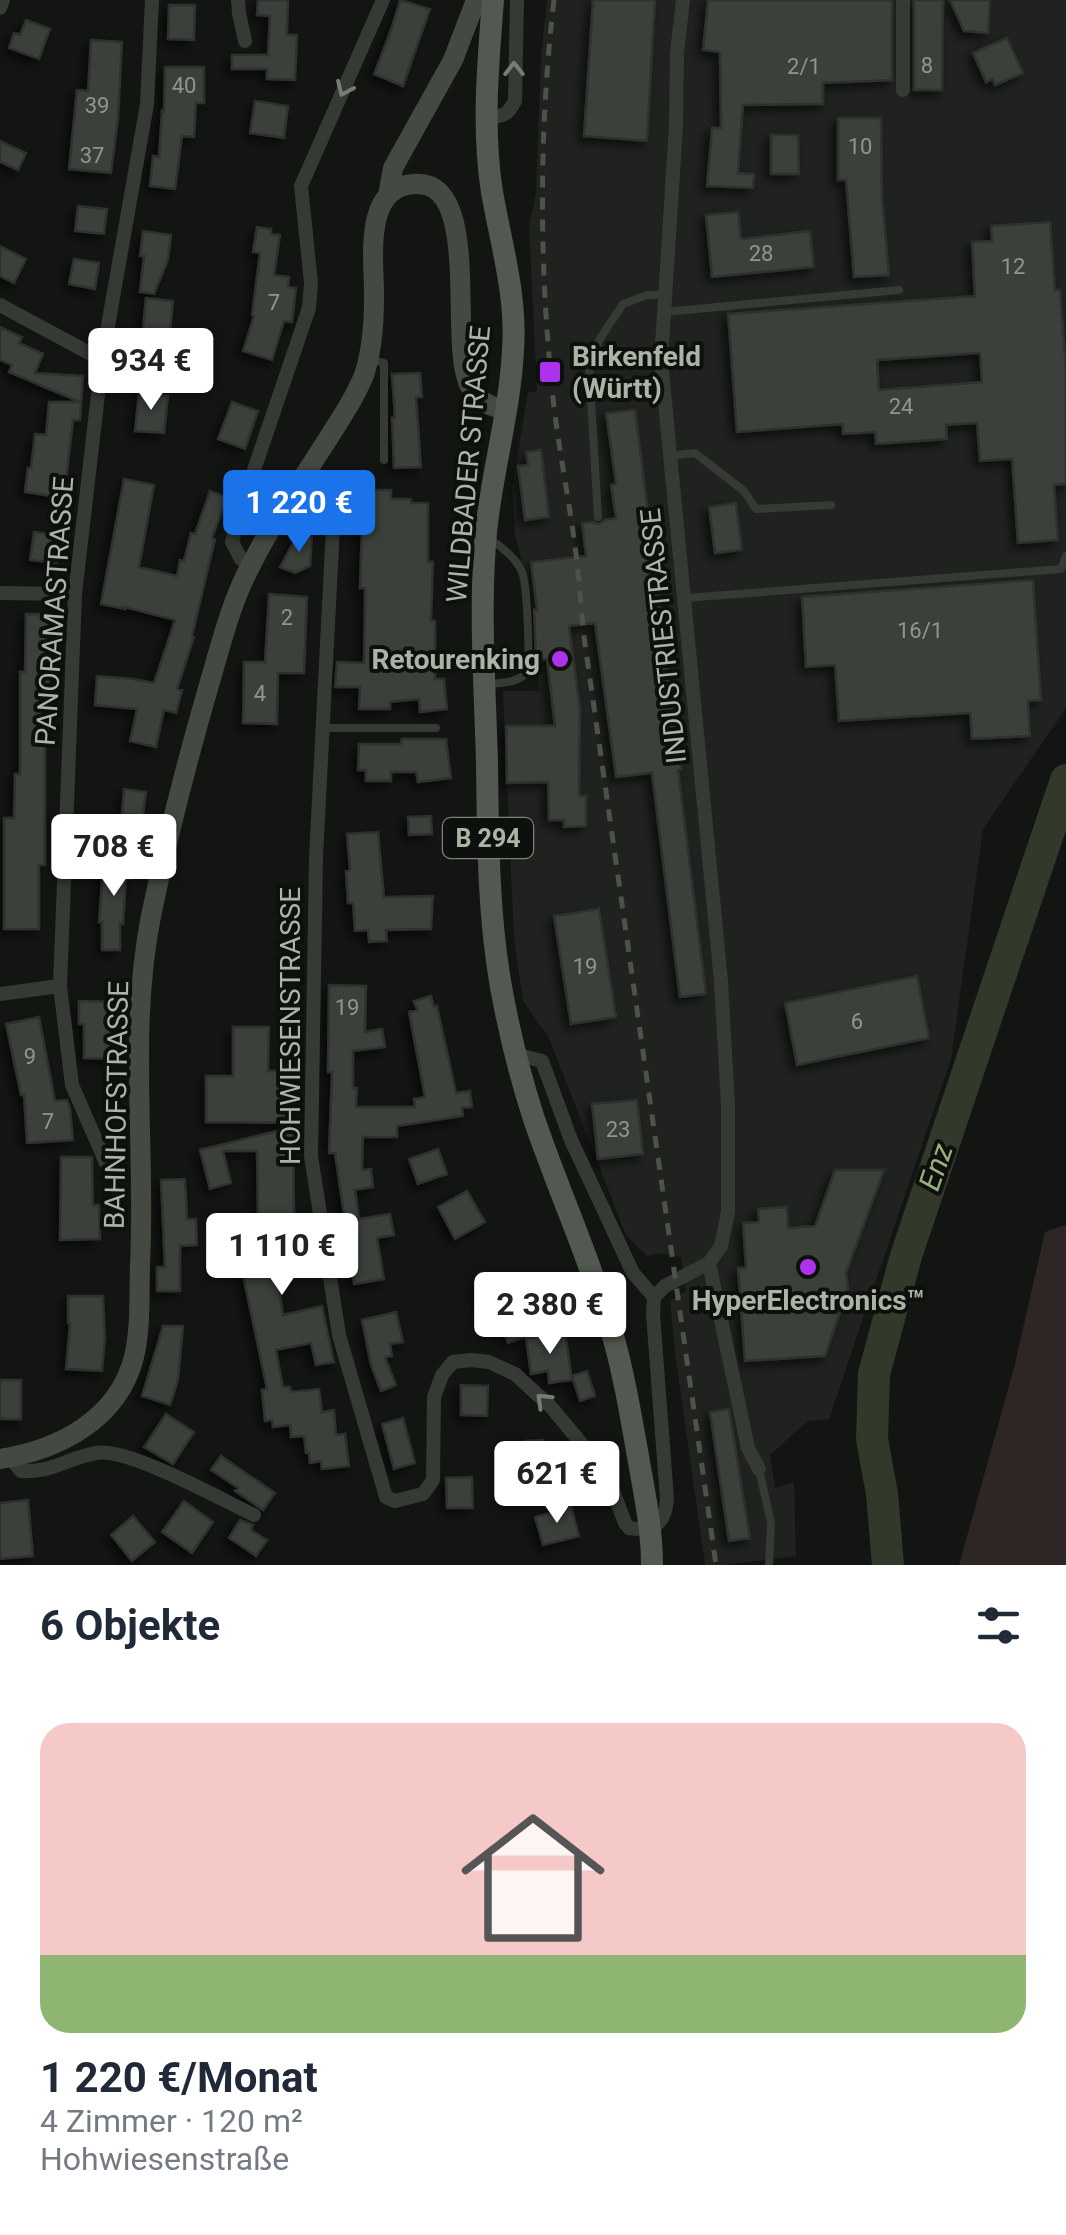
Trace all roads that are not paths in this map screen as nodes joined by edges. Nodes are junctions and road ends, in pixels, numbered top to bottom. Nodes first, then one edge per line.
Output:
1 (4, 0) edge
2 (152, 0) edge
3 (238, 0) edge
4 (383, 0) edge
5 (476, 0) edge
6 (493, 0) edge
7 (517, 0) edge
8 (683, 0) edge
9 (903, 0) edge
10 (0, 8) edge
11 (246, 41) dead end
12 (903, 90) dead end
13 (487, 117) junction
14 (388, 196) junction
15 (899, 290) dead end
16 (664, 294) junction
17 (0, 306) edge
18 (664, 312) junction
19 (368, 358) junction
20 (102, 360) junction
21 (506, 410) junction
22 (670, 456) junction
23 (384, 460) dead end
24 (302, 480) junction
25 (832, 505) dead end
26 (598, 517) dead end
27 (486, 538) junction
28 (1066, 556) edge
29 (250, 565) junction
30 (0, 593) edge
31 (75, 594) junction
32 (684, 598) junction
33 (484, 684) junction
34 (321, 728) junction
35 (436, 728) dead end
36 (60, 986) junction
37 (0, 994) edge
38 (515, 1054) junction
39 (106, 1163) dead end
40 (709, 1263) junction
41 (654, 1297) junction
42 (3, 1456) edge
43 (759, 1470) joint
44 (254, 1515) dead end
45 (640, 1528) junction
46 (652, 1565) edge
47 (769, 1565) edge

1 - 10 street
2 - 20 street, PANORAMASTRASSE
3 - 11 street
4 -> 29 street
5 - 14 main road, BAHNHOFSTRASSE
6 - 13 main road, WILDBADER STRASSE / B 294
13 -> 7 street
8 - 16 street, INDUSTRIESTRASSE
9 - 12 street
13 - 21 main road, WILDBADER STRASSE / B 294
14 - 19 main road, BAHNHOFSTRASSE
14 - 21 main road
15 - 18 lane
16 - 18 street, INDUSTRIESTRASSE
16 - 26 lane
17 - 20 street
18 - 22 street, INDUSTRIESTRASSE
19 - 23 lane
19 - 24 main road, BAHNHOFSTRASSE
20 - 31 street, PANORAMASTRASSE
21 - 27 main road, WILDBADER STRASSE / B 294
22 - 25 lane
22 - 32 street, INDUSTRIESTRASSE
24 - 29 main road, BAHNHOFSTRASSE
24 - 34 street, HOHWIESENSTRASSE
27 - 33 main road, WILDBADER STRASSE / B 294
27 - 33 lane
28 - 32 lane
29 - 42 main road, BAHNHOFSTRASSE
30 - 31 street
31 - 36 street, PANORAMASTRASSE
32 - 40 street, INDUSTRIESTRASSE
33 - 38 main road, WILDBADER STRASSE / B 294
34 - 35 lane
45 -> 34 street, HOHWIESENSTRASSE
36 - 37 street
36 - 39 street, PANORAMASTRASSE
38 - 41 street
38 - 45 main road, WILDBADER STRASSE / B 294
40 - 41 street
40 - 43 street
41 - 45 street
42 - 44 street, BAHNHOFSTRASSE
43 - 47 lane
45 - 46 main road, WILDBADER STRASSE / B 294

